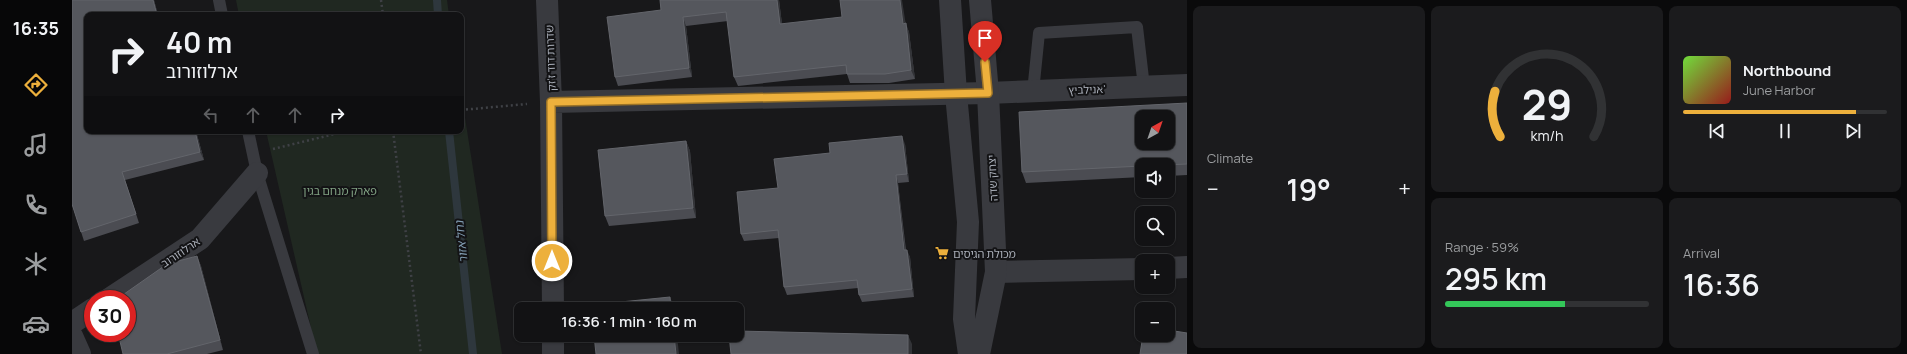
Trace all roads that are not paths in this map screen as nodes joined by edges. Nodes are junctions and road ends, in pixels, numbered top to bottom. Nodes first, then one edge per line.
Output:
1 (219, 0) edge
2 (547, 0) edge
3 (950, 0) edge
4 (980, 0) edge
5 (221, 12) edge
6 (1187, 85) edge
7 (1144, 87) junction
8 (1032, 92) junction
9 (988, 93) junction
10 (956, 94) junction
11 (551, 102) junction
12 (249, 134) edge
13 (255, 163) junction
14 (1187, 267) edge
15 (1175, 268) edge
16 (1135, 269) edge
17 (996, 272) junction
18 (122, 290) edge
19 (552, 302) edge
20 (84, 315) edge
21 (72, 323) edge
22 (72, 336) edge
23 (553, 342) edge
24 (80, 354) edge
25 (313, 354) edge
26 (553, 354) edge
27 (969, 354) edge
28 (979, 354) edge

1 - 5 lane
2 - 11 street, שדרות דוד ז'זק
3 - 10 street
4 - 9 street, יצחק שדה
6 - 7 street, אנילביץ'
7 - 8 street, אנילביץ'
7 - 8 lane
8 - 9 street, אנילביץ'
9 - 10 street
9 - 17 street, יצחק שדה
10 - 11 street
10 - 27 street
11 - 19 street, שדרות דוד ז'זק
12 - 13 lane
13 - 18 street, ארלוזורוב
13 - 25 lane
14 - 15 street
16 - 17 street
17 - 28 street, יצחק שדה
20 - 21 street
22 - 24 street
23 - 26 street

